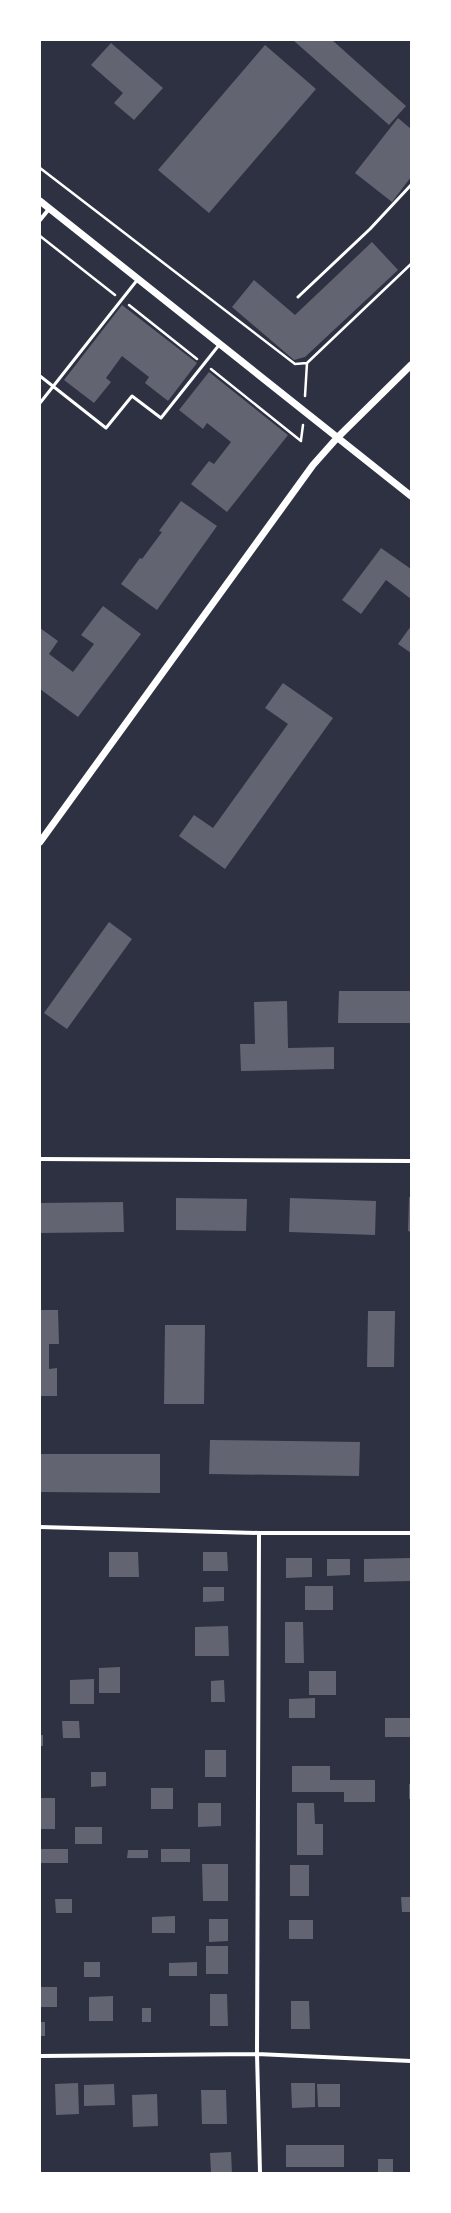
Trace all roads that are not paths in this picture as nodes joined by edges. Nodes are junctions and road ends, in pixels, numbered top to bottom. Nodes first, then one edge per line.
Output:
1 (411, 186) edge
2 (40, 201) edge
3 (49, 208) junction
4 (40, 220) edge
5 (138, 279) junction
6 (298, 297) dead end
7 (220, 344) junction
8 (411, 365) edge
9 (40, 376) edge
10 (53, 386) junction
11 (40, 403) edge
12 (337, 438) junction
13 (411, 496) edge
14 (40, 842) edge
15 (40, 1159) edge
16 (411, 1161) edge
17 (40, 1527) edge
18 (259, 1533) junction
19 (411, 1533) edge
20 (257, 2054) junction
21 (40, 2056) edge
22 (411, 2061) edge
23 (260, 2173) edge

1 - 6 lane
2 - 3 street
3 - 4 street
3 - 5 street
5 - 7 street
5 - 10 lane
7 - 10 lane
7 - 12 street
8 - 12 street
9 - 10 lane
10 - 11 lane
12 - 13 street
12 - 14 street
15 - 16 street
17 - 18 street
18 - 19 street
18 - 20 street
20 - 21 street
20 - 22 street
20 - 23 street

